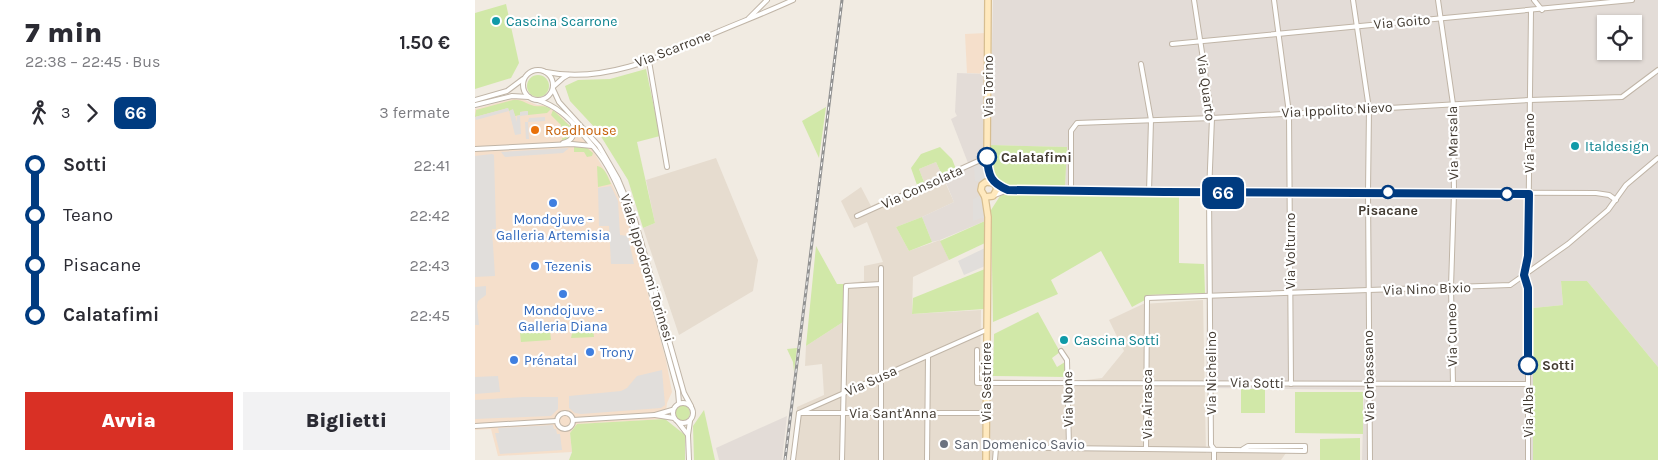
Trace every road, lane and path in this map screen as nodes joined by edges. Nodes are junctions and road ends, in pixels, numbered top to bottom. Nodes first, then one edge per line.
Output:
1 (766, 0) edge
2 (793, 0) edge
3 (988, 0) edge
4 (1194, 0) edge
5 (1274, 0) edge
6 (1353, 0) edge
7 (1438, 0) edge
8 (1534, 0) edge
9 (1632, 0) edge
10 (774, 9) junction
11 (1542, 10) junction
12 (1531, 11) junction
13 (1441, 18) junction
14 (745, 21) junction
15 (1357, 26) junction
16 (1279, 34) junction
17 (1200, 41) junction
18 (1172, 44) dead end
19 (649, 61) junction
20 (1141, 64) dead end
21 (1658, 70) edge
22 (546, 72) junction
23 (570, 74) junction
24 (525, 78) junction
25 (553, 88) junction
26 (529, 97) junction
27 (475, 100) edge
28 (538, 100) junction
29 (1530, 100) junction
30 (1453, 104) junction
31 (475, 105) edge
32 (1369, 109) junction
33 (1289, 113) junction
34 (1212, 118) junction
35 (1151, 120) junction
36 (573, 124) junction
37 (559, 145) junction
38 (593, 146) junction
39 (476, 149) edge
40 (987, 157) junction
41 (1658, 158) edge
42 (667, 167) dead end
43 (988, 171) junction
44 (983, 183) junction
45 (995, 183) junction
46 (1008, 190) junction
47 (1071, 192) junction
48 (1149, 192) junction
49 (1290, 192) junction
50 (1368, 192) junction
51 (1209, 193) junction
52 (1454, 193) junction
53 (1529, 194) junction
54 (994, 196) junction
55 (985, 197) junction
56 (1616, 200) junction
57 (988, 211) junction
58 (857, 216) dead end
59 (881, 268) dead end
60 (1524, 275) junction
61 (881, 284) junction
62 (1451, 286) junction
63 (1369, 291) junction
64 (1290, 293) junction
65 (1211, 296) junction
66 (1147, 298) joint
67 (986, 304) joint
68 (986, 330) junction
69 (977, 350) dead end
70 (1061, 351) dead end
71 (928, 356) junction
72 (881, 376) junction
73 (986, 383) junction
74 (1068, 383) junction
75 (1210, 383) junction
76 (1147, 384) junction
77 (1291, 384) junction
78 (1369, 384) junction
79 (1453, 384) junction
80 (1528, 384) junction
81 (843, 393) junction
82 (679, 403) junction
83 (691, 406) junction
84 (672, 410) junction
85 (799, 413) junction
86 (843, 413) junction
87 (881, 413) junction
88 (928, 413) junction
89 (987, 413) junction
90 (655, 415) junction
91 (674, 418) junction
92 (573, 420) junction
93 (690, 420) junction
94 (557, 421) junction
95 (679, 422) junction
96 (475, 426) edge
97 (688, 435) junction
98 (986, 448) junction
99 (996, 448) junction
100 (1069, 448) junction
101 (1146, 449) junction
102 (1214, 449) junction
103 (1243, 449) junction
104 (689, 460) edge
105 (793, 460) edge
106 (842, 460) edge
107 (881, 460) edge
108 (927, 460) edge
109 (986, 460) edge
110 (995, 460) edge
111 (1214, 460) edge
112 (1370, 460) edge
113 (1527, 460) edge

1 - 10 street
1 - 14 street, Via Scarrone
2 - 10 street, Via Scarrone
3 - 40 main road, Via Torino
4 - 17 street, Via Quarto
5 - 16 street, Via Volturno
6 - 15 street, Via Orbassano
7 - 13 street, Via Marsala
8 - 11 street
9 - 11 street, Via Goito
10 - 14 street, Via Scarrone
11 - 12 street, Via Goito
12 - 13 street, Via Goito
12 - 29 street, Via Teano
13 - 15 street, Via Goito
13 - 30 street, Via Marsala
14 - 19 street, Via Scarrone
15 - 16 street, Via Goito
15 - 32 street, Via Orbassano
16 - 17 street, Via Goito
16 - 33 street, Via Volturno
17 - 18 street, Via Goito
17 - 34 street, Via Quarto
19 - 23 street, Via Scarrone
19 - 42 street
20 - 35 street
21 - 29 street, Via Ippolito Nievo
22 - 23 street, Via Scarrone
22 - 24 street
22 - 25 street
23 - 25 street
24 - 26 street
24 - 27 street
25 - 28 street
25 - 83 street, Viale Ippodromi Torinesi
26 - 28 street
26 - 31 street
28 - 36 street, Viale Ippodromi Torinesi
29 - 30 street, Via Ippolito Nievo
29 - 53 street, Via Teano
30 - 32 street, Via Ippolito Nievo
30 - 52 street, Via Marsala
32 - 33 street, Via Ippolito Nievo
32 - 50 street, Via Orbassano
33 - 34 street, Via Ippolito Nievo
33 - 49 street, Via Volturno
34 - 35 street, Via Ippolito Nievo
34 - 51 street, Via Quarto
35 - 47 street, Via Ippolito Nievo
35 - 48 street
36 - 37 street
36 - 38 street, Viale Ippodromi Torinesi
37 - 38 street
37 - 39 street
38 - 82 street, Viale Ippodromi Torinesi
40 - 43 main road, Via Torino
40 - 58 street, Via Consolata
41 - 56 street, Via Nino Bixio
43 - 44 main road, Via Torino
43 - 45 main road, Via Torino
44 - 45 main road
44 - 55 main road, Via Torino
45 - 46 street
45 - 54 main road, Via Torino
46 - 47 street
46 - 54 street
47 - 48 street
48 - 51 street
49 - 50 street
49 - 51 street
49 - 64 street, Via Volturno
50 - 52 street
50 - 63 street, Via Orbassano
51 - 65 street, Via Quarto
52 - 53 street
52 - 62 street, Via Marsala
53 - 56 street
53 - 60 street, Via Teano
54 - 55 main road
54 - 57 main road, Via Torino
55 - 57 main road, Via Torino
56 - 60 street, Via Nino Bixio
57 - 67 main road, Via Torino
59 - 61 street
60 - 62 street, Via Nino Bixio
60 - 80 street, Via Alba
61 - 72 street
61 - 81 street
62 - 63 street, Via Nino Bixio
62 - 79 street, Via Cuneo
63 - 64 street, Via Nino Bixio
63 - 78 street, Via Orbassano
64 - 65 street, Via Nino Bixio
64 - 77 street, Via Volturno
65 - 66 street, Via Nino Bixio
65 - 75 street, Via Nichelino
66 - 76 street, Via Airasca
67 - 68 main road, Via Sestriere
68 - 71 street, Via Susa
68 - 73 main road, Via Sestriere
69 - 73 street
70 - 74 street, Via None
71 - 72 street, Via Susa
71 - 88 street
72 - 81 street, Via Susa
72 - 87 street
73 - 74 street, Via Sotti
73 - 89 main road, Via Sestriere
74 - 76 street, Via Sotti
74 - 100 street, Via None
75 - 76 street, Via Sotti
75 - 77 street, Via Sotti
75 - 102 street, Via Nichelino
76 - 101 street, Via Airasca
77 - 78 street, Via Sotti
78 - 79 street, Via Sotti
78 - 112 street, Via Orbassano
79 - 80 street, Via Sotti
80 - 113 street, Via Alba
81 - 85 street, Via Susa
81 - 86 street
82 - 83 street
82 - 84 street
83 - 93 street
84 - 90 street
84 - 91 street
85 - 86 street, Via Sant'Anna
85 - 105 street
86 - 87 street, Via Sant'Anna
86 - 106 street
87 - 88 street, Via Sant'Anna
87 - 107 street
88 - 89 street, Via Sant'Anna
88 - 108 street
89 - 98 main road, Via Sestriere
90 - 91 street
90 - 92 street
91 - 95 street
92 - 94 street
92 - 94 street
93 - 95 street
93 - 97 street
94 - 96 street
95 - 97 street
97 - 104 street
98 - 99 street
98 - 109 main road, Via Sestriere
99 - 100 street
99 - 110 street
100 - 101 street
101 - 102 street
102 - 103 street
102 - 111 street, Via Nichelino
103 - 103 street

